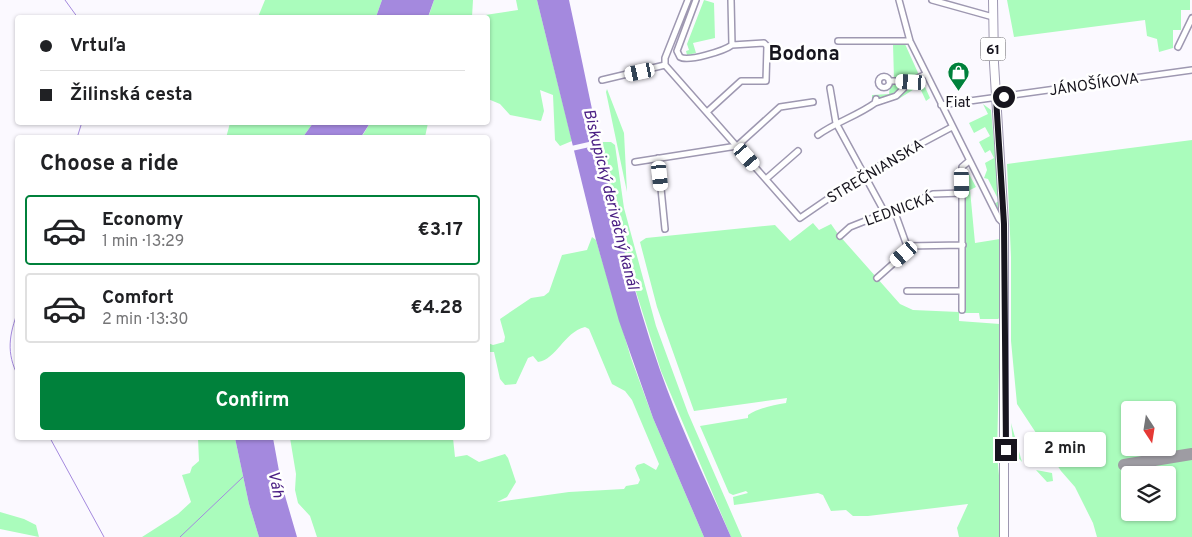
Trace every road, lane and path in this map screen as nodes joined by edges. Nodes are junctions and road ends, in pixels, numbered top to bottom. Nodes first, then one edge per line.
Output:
1 (688, 0) edge
2 (696, 0) edge
3 (731, 0) edge
4 (899, 0) edge
5 (932, 0) edge
6 (993, 0) edge
7 (992, 17) junction
8 (1192, 18) edge
9 (680, 22) junction
10 (687, 24) junction
11 (910, 41) junction
12 (838, 42) dead end
13 (732, 45) junction
14 (1178, 47) dead end
15 (665, 65) junction
16 (1192, 70) edge
17 (926, 74) junction
18 (602, 80) dead end
19 (889, 81) dead end
20 (911, 82) junction
21 (830, 88) dead end
22 (996, 98) junction
23 (813, 102) dead end
24 (942, 105) junction
25 (707, 112) junction
26 (836, 123) junction
27 (952, 127) junction
28 (818, 135) dead end
29 (737, 146) junction
30 (798, 151) dead end
31 (658, 158) junction
32 (969, 161) junction
33 (635, 162) dead end
34 (864, 174) junction
35 (766, 179) junction
36 (962, 193) junction
37 (894, 210) junction
38 (885, 213) junction
39 (1004, 224) junction
40 (665, 228) dead end
41 (840, 236) dead end
42 (963, 245) junction
43 (908, 246) junction
44 (877, 278) dead end
45 (962, 290) junction
46 (907, 291) dead end
47 (962, 310) dead end
48 (1004, 537) edge

1 - 9 street
2 - 10 street
3 - 13 street
4 - 11 street
5 - 7 street
6 - 7 main road, 61
7 - 22 main road, 61
8 - 14 street
9 - 10 street
9 - 15 street
10 - 13 street
11 - 12 street
11 - 17 street
13 - 25 street
15 - 18 street
15 - 25 street
16 - 22 street, JÁNOŠÍKOVA
17 - 20 street
17 - 24 street
19 - 20 street
20 - 26 street
21 - 26 street
22 - 24 street, JÁNOŠÍKOVA
22 - 39 main road, 61
23 - 29 street
24 - 27 street
25 - 29 street
26 - 28 street
26 - 34 street
27 - 32 street
27 - 34 street, STREČNIANSKA
29 - 31 street
29 - 35 street
30 - 35 street
31 - 33 street
31 - 40 street
32 - 36 street
32 - 39 street
34 - 35 street, STREČNIANSKA
34 - 38 street
36 - 37 street, LEDNICKÁ
36 - 42 street
37 - 38 street, LEDNICKÁ
37 - 43 street
38 - 41 street, LEDNICKÁ
39 - 48 main road, 61
42 - 43 street
42 - 45 street
43 - 44 street
45 - 46 street
45 - 47 street

